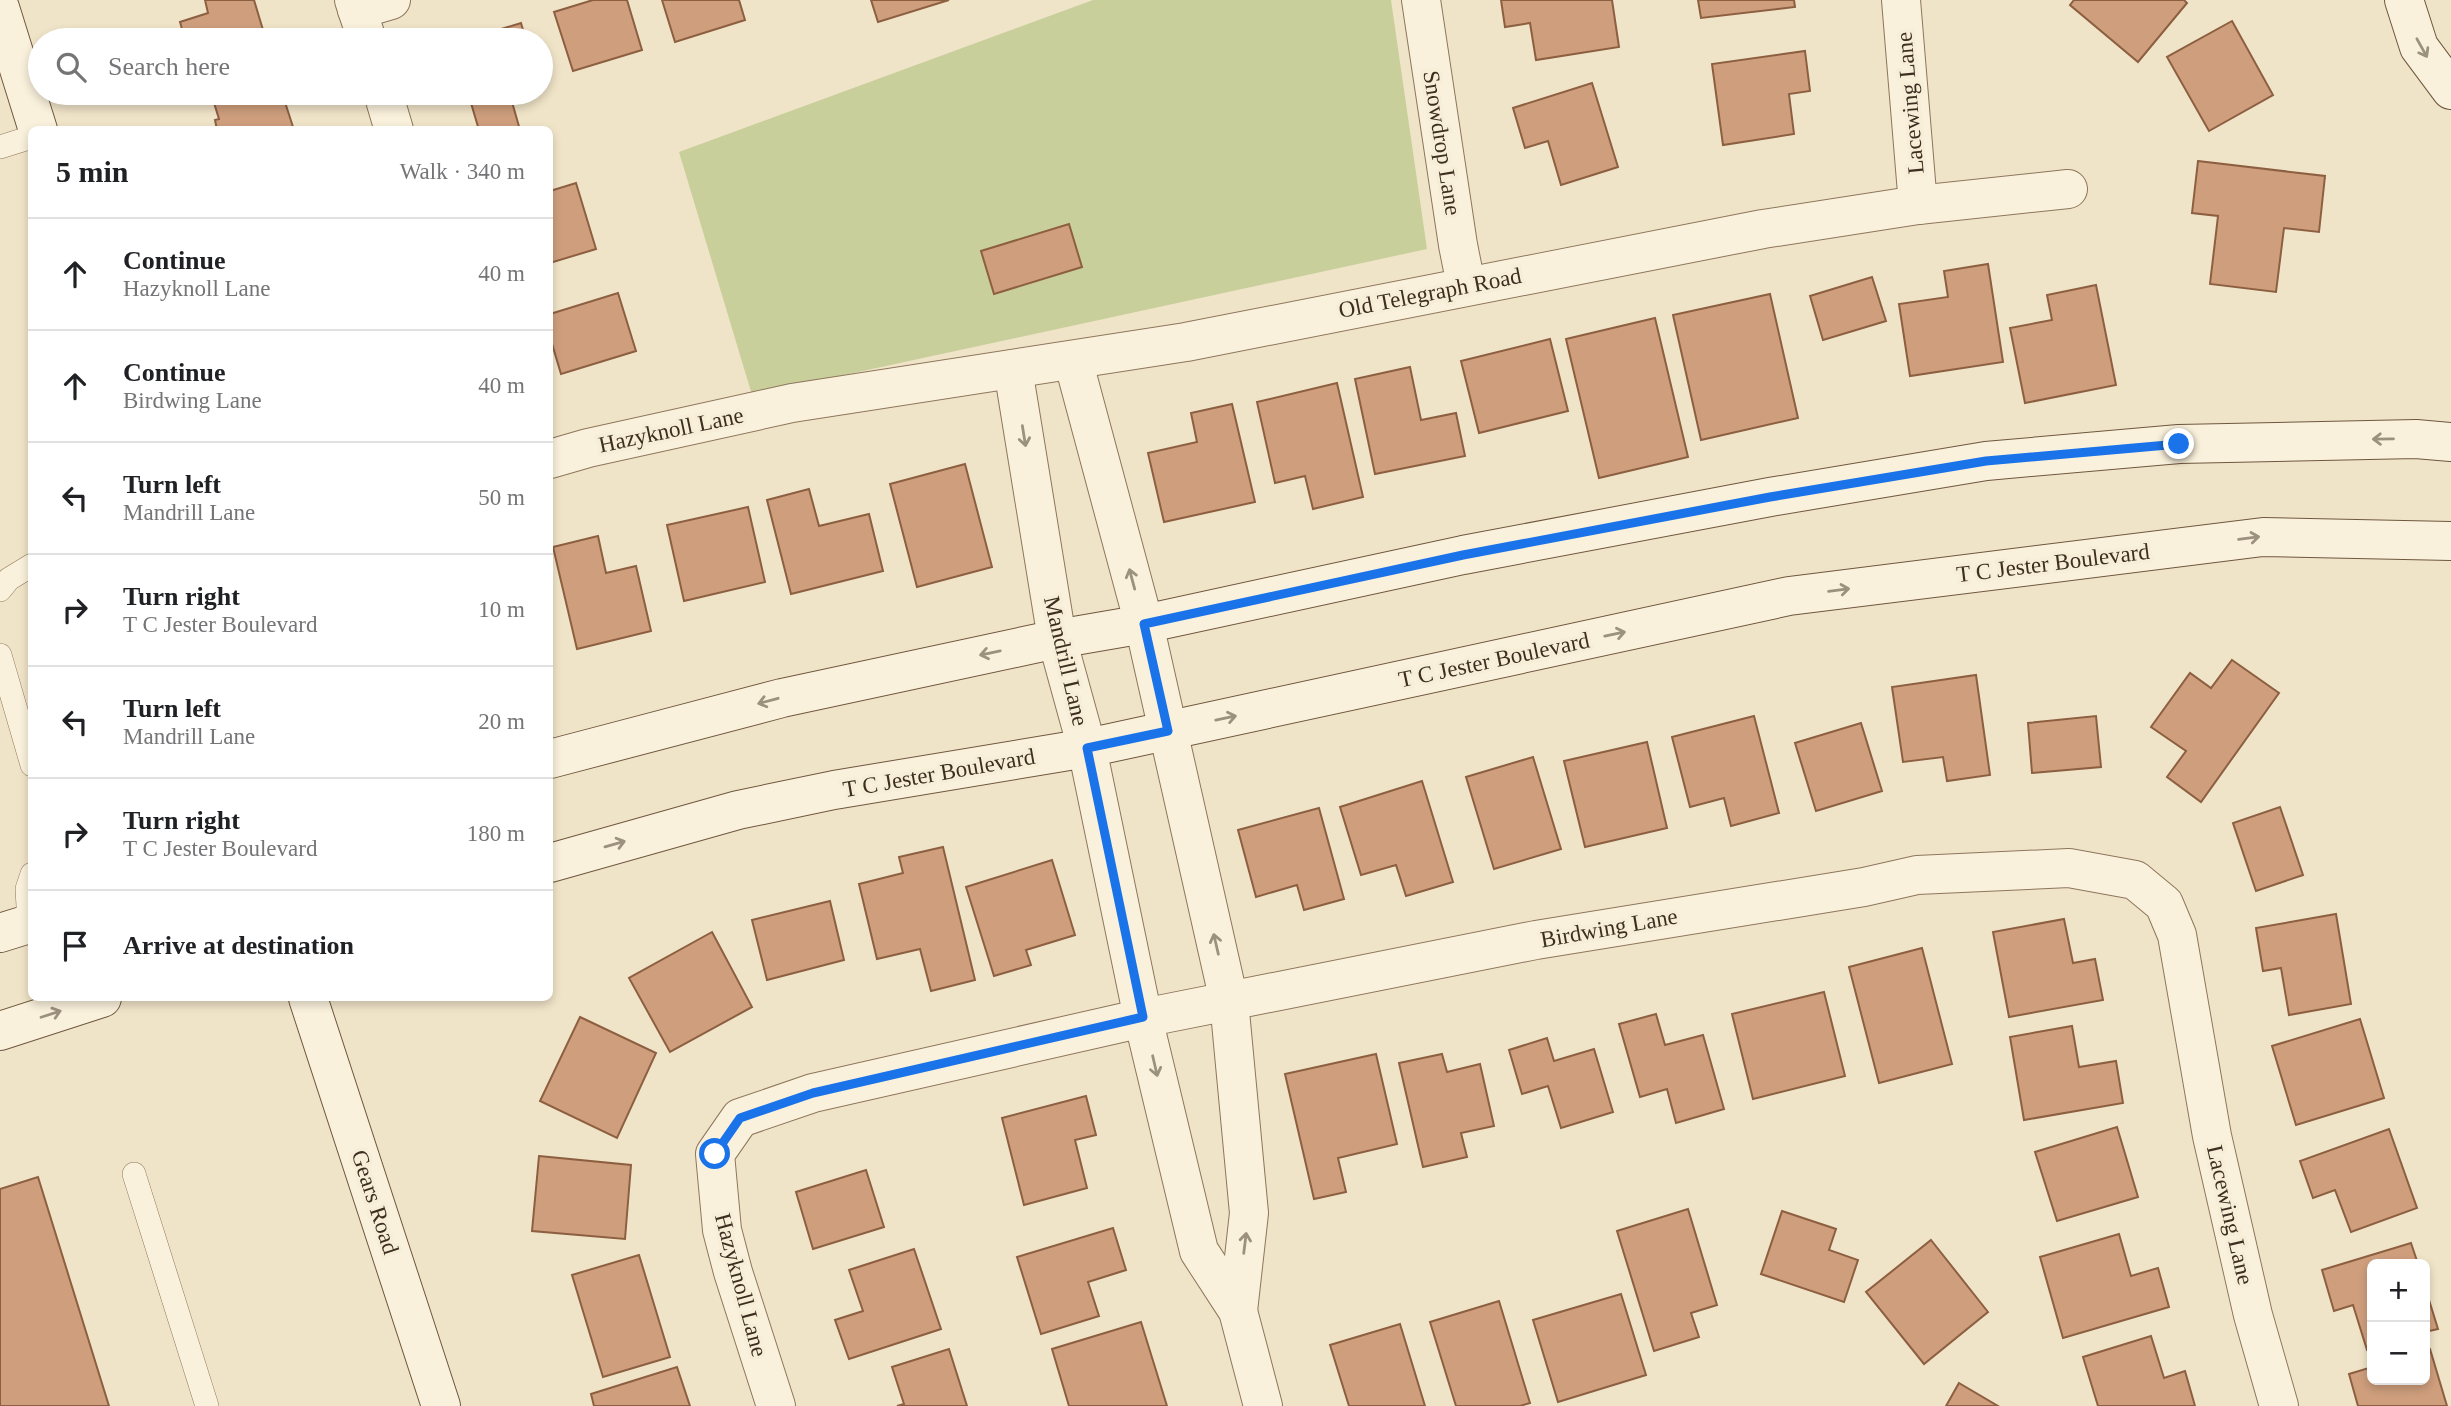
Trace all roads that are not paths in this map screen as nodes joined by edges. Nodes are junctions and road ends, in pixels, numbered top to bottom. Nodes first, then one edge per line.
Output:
1 (1421, 0) edge
2 (1900, 0) edge
3 (2404, 0) edge
4 (0, 8) edge
5 (2451, 90) edge
6 (28, 98) edge
7 (30, 105) edge
8 (387, 105) edge
9 (37, 126) edge
10 (393, 126) edge
11 (28, 138) edge
12 (0, 147) edge
13 (2068, 189) dead end
14 (1918, 205) junction
15 (1466, 285) junction
16 (1073, 360) junction
17 (1013, 369) junction
18 (792, 403) joint
19 (2451, 442) edge
20 (553, 458) edge
21 (2451, 541) edge
22 (28, 567) edge
23 (0, 590) edge
24 (1144, 624) junction
25 (1057, 639) junction
26 (0, 654) edge
27 (1168, 731) junction
28 (1087, 748) junction
29 (28, 751) edge
30 (553, 758) edge
31 (553, 862) edge
32 (28, 886) edge
33 (20, 926) edge
34 (93, 1001) edge
35 (309, 1001) edge
36 (1229, 1001) junction
37 (1143, 1017) junction
38 (2192, 1021) joint
39 (0, 1031) edge
40 (934, 1066) joint
41 (134, 1174) dead end
42 (1238, 1311) junction
43 (207, 1406) edge
44 (441, 1406) edge
45 (776, 1406) edge
46 (1263, 1406) edge
47 (2279, 1406) edge

1 - 15 street, Snowdrop Lane
2 - 14 street, Lacewing Lane
3 -> 5 street
4 - 6 street
7 - 9 street
8 - 10 street
11 - 12 lane
13 - 14 street, Old Telegraph Road
14 - 15 street, Old Telegraph Road
15 - 16 street, Old Telegraph Road
16 - 17 street, Old Telegraph Road
24 -> 16 street, Mandrill Lane
17 - 18 street, Old Telegraph Road
17 -> 25 street, Mandrill Lane
18 - 20 street, Hazyknoll Lane
19 -> 24 street
27 -> 21 street, T C Jester Boulevard
22 - 23 lane
24 - 25 street
24 - 27 street, Mandrill Lane
25 - 28 street, Mandrill Lane
25 -> 30 street
26 - 29 lane
27 - 28 street, T C Jester Boulevard
36 -> 27 street, Mandrill Lane
31 -> 28 street, T C Jester Boulevard
28 - 37 street, Mandrill Lane
32 - 33 lane
39 -> 34 street
35 - 44 street, Gears Road
36 - 37 street, Birdwing Lane
36 - 38 street, Birdwing Lane
42 -> 36 street, Mandrill Lane
37 - 40 street, Birdwing Lane
37 -> 42 street, Mandrill Lane
38 - 47 street, Lacewing Lane
40 - 45 street, Hazyknoll Lane
41 - 43 lane
42 - 46 street, Mandrill Lane

